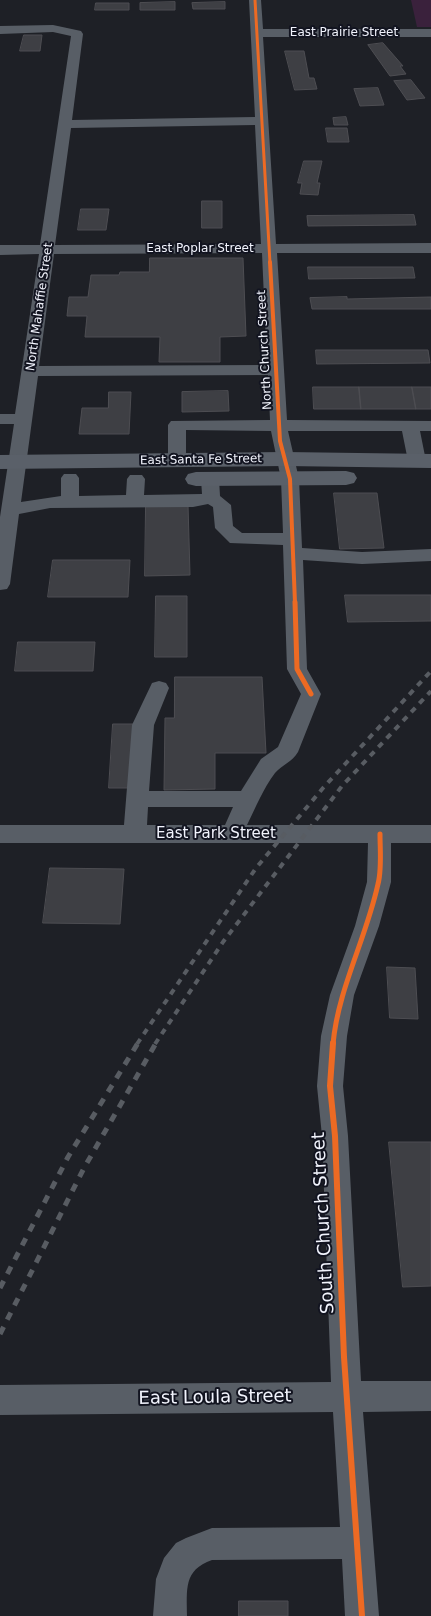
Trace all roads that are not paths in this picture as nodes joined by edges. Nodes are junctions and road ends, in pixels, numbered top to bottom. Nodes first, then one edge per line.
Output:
1 (255, 0) edge
2 (0, 30) edge
3 (257, 33) junction
4 (431, 33) edge
5 (262, 121) junction
6 (66, 124) junction
7 (269, 248) junction
8 (431, 248) edge
9 (48, 249) junction
10 (0, 250) edge
11 (276, 370) junction
12 (30, 371) junction
13 (0, 419) edge
14 (24, 419) junction
15 (279, 425) junction
16 (410, 426) junction
17 (431, 426) edge
18 (177, 460) junction
19 (426, 466) edge
20 (288, 469) junction
21 (8, 470) edge
22 (70, 478) junction
23 (136, 479) junction
24 (210, 488) junction
25 (70, 501) junction
26 (135, 501) junction
27 (10, 510) junction
28 (292, 546) junction
29 (2, 548) edge
30 (431, 554) edge
31 (0, 584) edge
32 (159, 688) dead end
33 (138, 799) junction
34 (184, 799) junction
35 (248, 799) junction
36 (0, 834) edge
37 (135, 834) junction
38 (182, 834) junction
39 (232, 834) junction
40 (380, 834) junction
41 (431, 834) edge
42 (348, 1396) junction
43 (431, 1396) edge
44 (0, 1400) edge
45 (357, 1543) junction
46 (170, 1616) edge
47 (362, 1616) edge

1 - 3 street, North Church Street
2 - 6 street, North Mahaffie Street
3 - 4 street, East Prairie Street
3 - 5 street, North Church Street
5 - 6 street
5 - 7 street, North Church Street
6 - 9 street, North Mahaffie Street
7 - 8 street, East Poplar Street
7 - 9 street, East Poplar Street
7 - 11 street, North Church Street
9 - 10 street, East Poplar Street
9 - 12 street, North Mahaffie Street
11 - 12 street
11 - 15 street, North Church Street
12 - 14 street, North Mahaffie Street
13 - 14 street
14 - 21 street, North Mahaffie Street
15 - 16 street
15 - 18 street
15 - 20 street, North Church Street
16 - 17 street
16 - 19 street
18 - 20 main road, East Santa Fe Street
18 - 21 main road, East Santa Fe Street
19 - 20 main road, East Santa Fe Street
20 - 24 main road, East Santa Fe Street
20 - 28 street, North Church Street
21 - 22 main road, East Santa Fe Street
21 - 27 street, North Mahaffie Street
22 - 23 main road, East Santa Fe Street
22 - 25 street
23 - 24 main road, East Santa Fe Street
23 - 26 street
24 - 26 street
24 - 28 street
25 - 26 street
25 - 27 street
27 - 29 street, North Mahaffie Street
28 - 30 street
28 - 35 street, North Church Street
29 - 31 street, North Mahaffie Street
32 - 33 street
33 - 34 street
33 - 37 street
34 - 35 street
34 - 38 street
35 - 39 street
36 - 37 street, East Park Street
37 - 38 street, East Park Street
38 - 39 street, East Park Street
39 - 40 street, East Park Street
40 - 41 street, East Park Street
40 - 42 street, South Church Street
42 - 43 street, East Loula Street
42 - 44 street, East Loula Street
42 - 45 street, South Church Street
45 - 46 street
45 - 47 street, South Church Street

